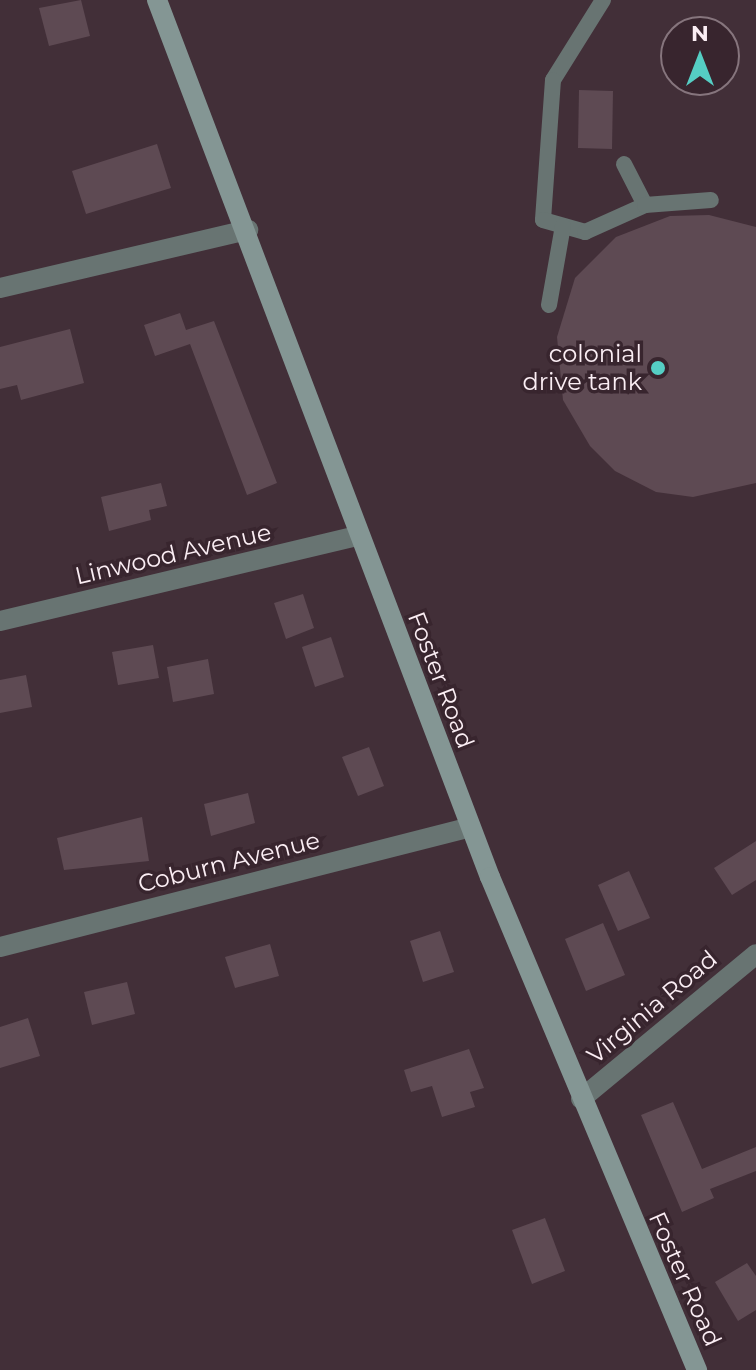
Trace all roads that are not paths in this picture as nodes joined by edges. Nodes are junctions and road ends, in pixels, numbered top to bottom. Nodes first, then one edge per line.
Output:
1 (157, 0) edge
2 (603, 0) edge
3 (624, 164) dead end
4 (711, 200) dead end
5 (645, 205) junction
6 (563, 226) junction
7 (248, 230) junction
8 (0, 288) edge
9 (549, 305) dead end
10 (358, 536) junction
11 (0, 621) edge
12 (470, 827) junction
13 (0, 947) edge
14 (756, 954) edge
15 (581, 1099) junction
16 (697, 1370) edge

1 - 7 street, Foster Road
2 - 6 lane
3 - 5 lane
4 - 5 lane
5 - 6 lane
6 - 9 lane
7 - 8 street
7 - 10 street, Foster Road
10 - 11 street, Linwood Avenue
10 - 12 street, Foster Road
12 - 13 street, Coburn Avenue
12 - 15 street, Foster Road
14 - 15 street, Virginia Road
15 - 16 street, Foster Road

